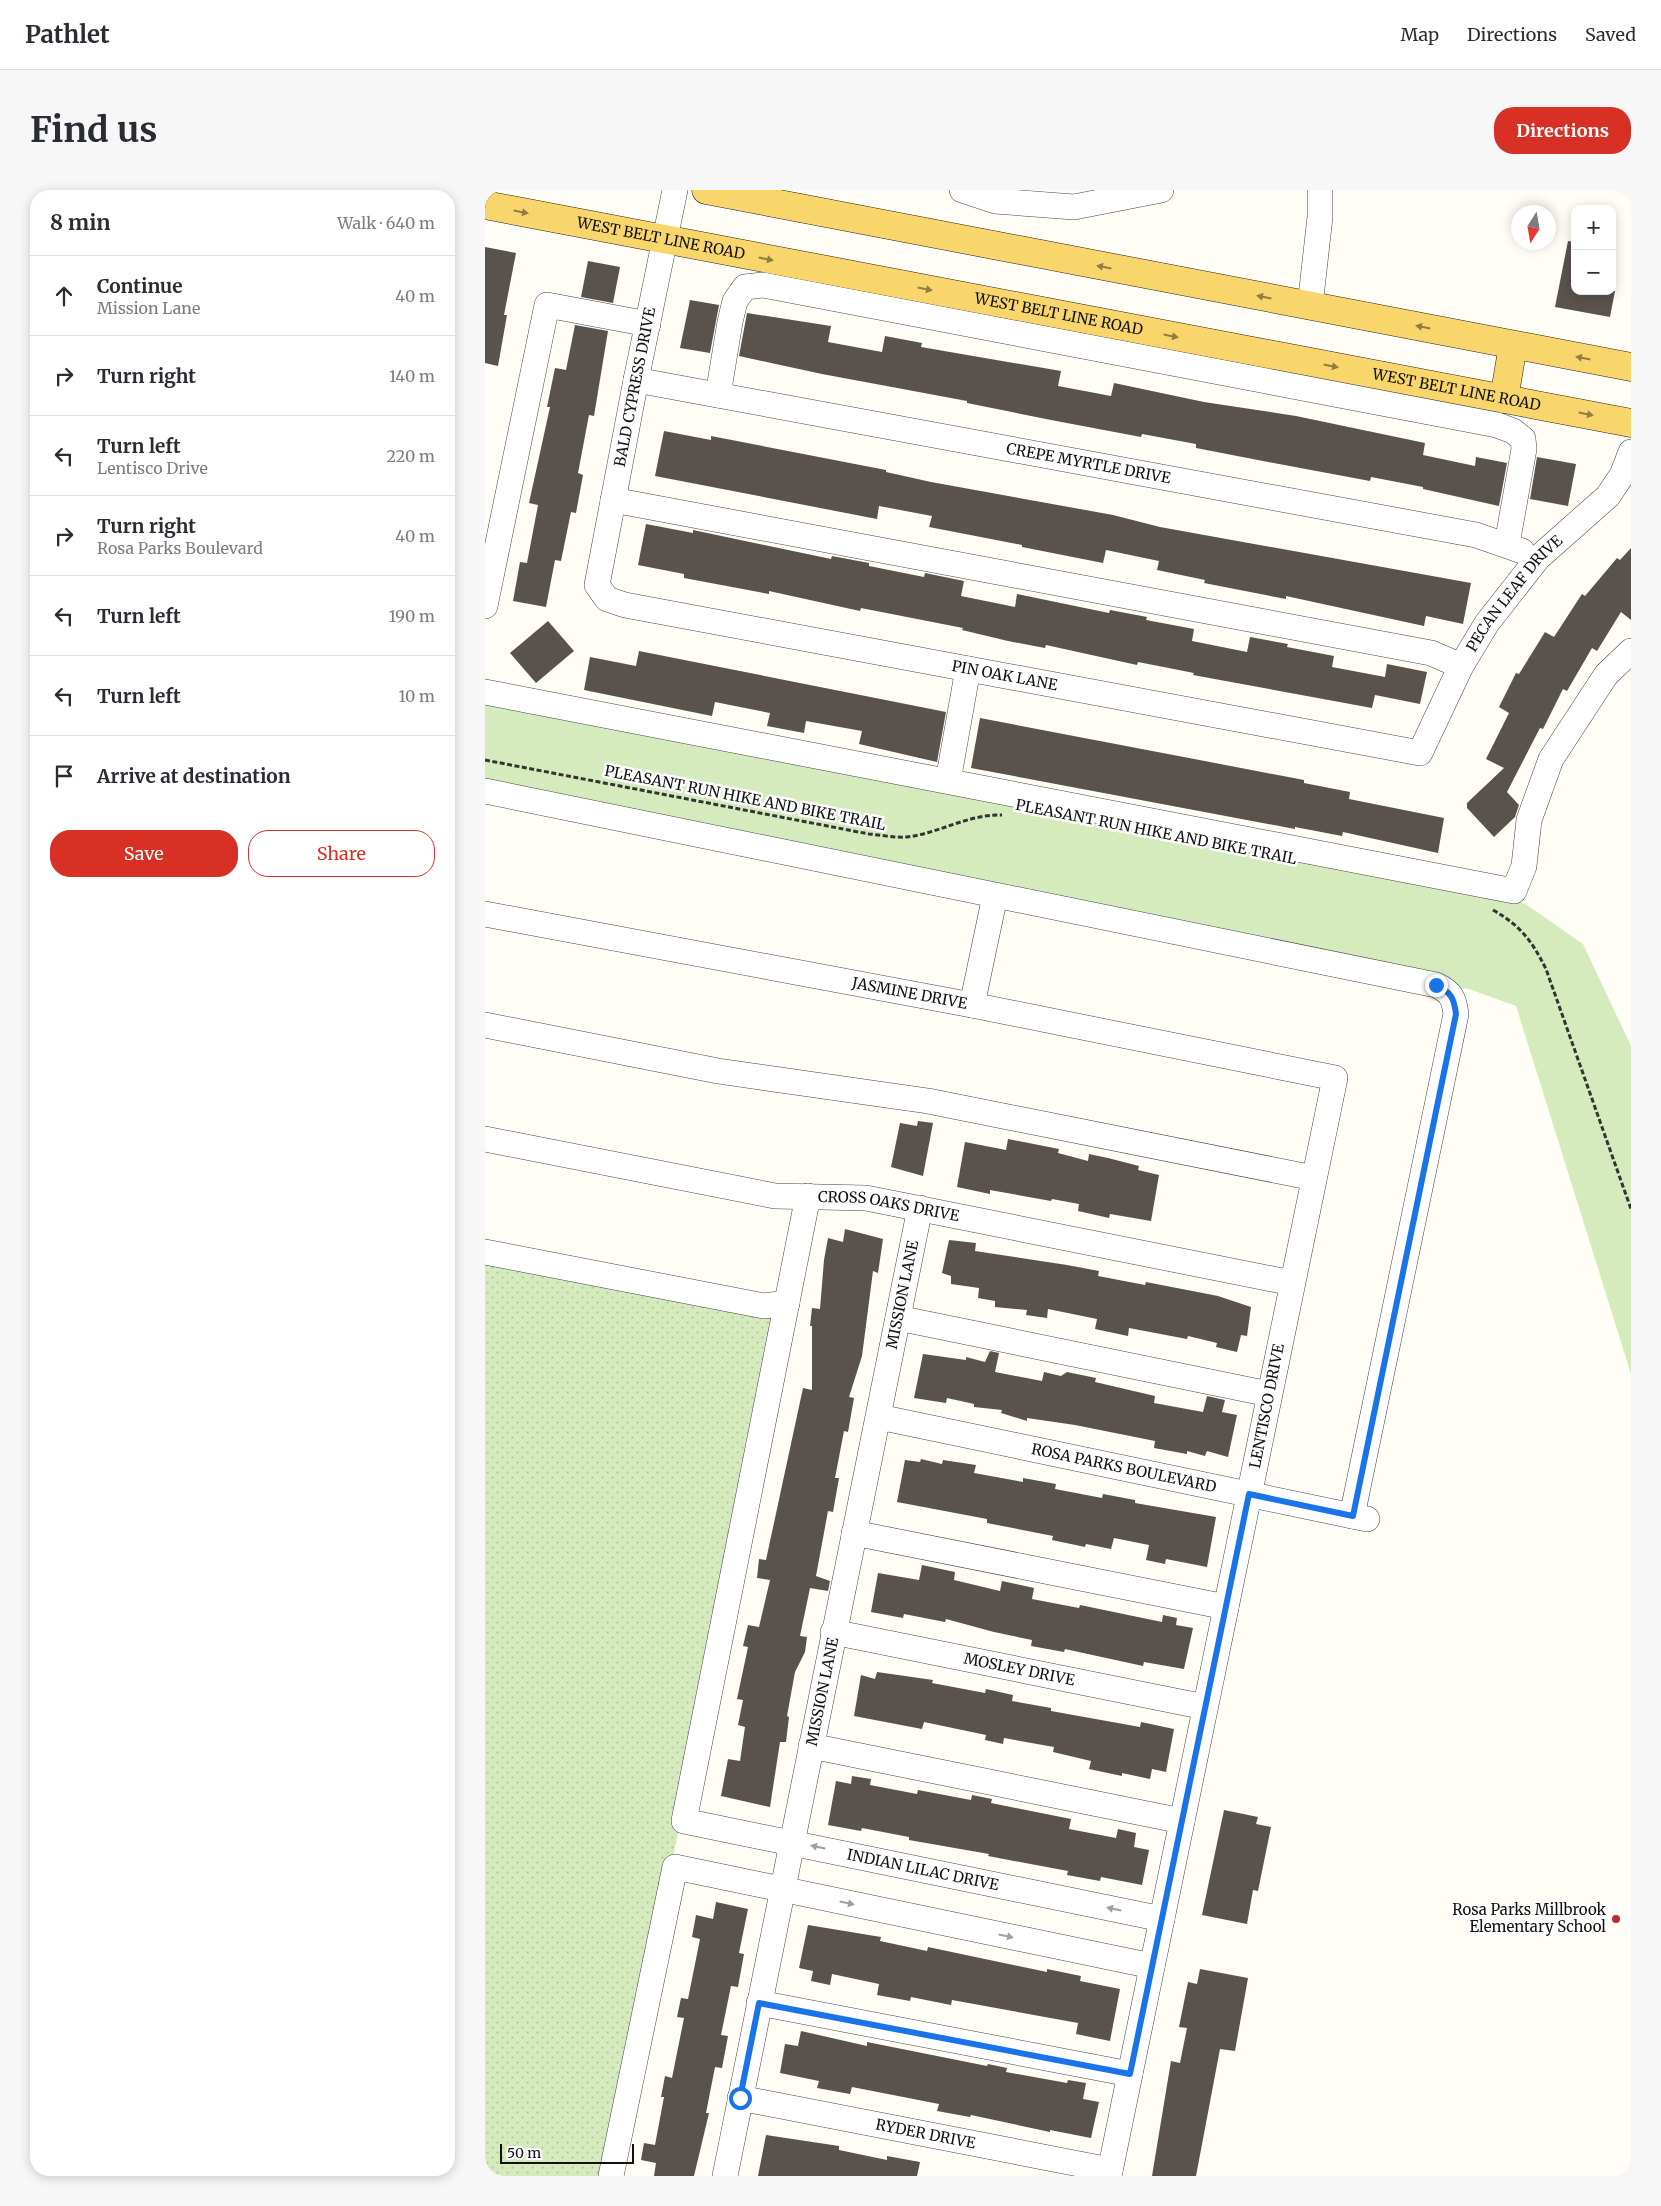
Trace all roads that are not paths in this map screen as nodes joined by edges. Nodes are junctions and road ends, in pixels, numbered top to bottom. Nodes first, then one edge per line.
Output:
1 (675, 190) edge
2 (706, 190) edge
3 (962, 190) edge
4 (1161, 190) edge
5 (1320, 190) edge
6 (485, 205) edge
7 (666, 240) junction
8 (1310, 306) junction
9 (648, 324) junction
10 (1513, 344) junction
11 (1631, 367) edge
12 (636, 380) junction
13 (718, 395) junction
14 (1504, 399) junction
15 (1631, 423) edge
16 (1631, 452) edge
17 (1622, 494) edge
18 (613, 500) junction
19 (1507, 544) junction
20 (1538, 558) junction
21 (597, 585) joint
22 (485, 606) edge
23 (1631, 651) edge
24 (1461, 666) junction
25 (968, 669) junction
26 (485, 692) edge
27 (1420, 753) joint
28 (948, 781) junction
29 (485, 792) edge
30 (995, 896) junction
31 (485, 914) edge
32 (972, 1006) junction
33 (485, 1026) edge
34 (1335, 1078) joint
35 (485, 1139) edge
36 (1314, 1178) junction
37 (807, 1196) junction
38 (920, 1208) junction
39 (485, 1252) edge
40 (1292, 1283) junction
41 (787, 1303) junction
42 (899, 1318) junction
43 (1269, 1394) junction
44 (879, 1417) junction
45 (1249, 1494) junction
46 (855, 1533) junction
47 (1226, 1607) junction
48 (833, 1632) junction
49 (1205, 1707) junction
50 (811, 1746) junction
51 (1182, 1821) junction
52 (791, 1841) junction
53 (782, 1890) junction
54 (1162, 1919) junction
55 (1152, 1966) junction
56 (759, 2003) junction
57 (1130, 2074) junction
58 (740, 2098) junction
59 (1109, 2173) edge
60 (611, 2176) edge
61 (725, 2176) edge

1 - 7 street, BALD CYPRESS DRIVE
8 -> 2 main road
3 - 4 street
5 - 8 street
6 -> 7 main road, WEST BELT LINE ROAD
7 - 9 street, BALD CYPRESS DRIVE
7 -> 14 main road, WEST BELT LINE ROAD
10 -> 8 main road
9 - 12 street, BALD CYPRESS DRIVE
9 - 22 street
11 -> 10 main road
10 - 14 main road
12 - 13 street, CREPE MYRTLE DRIVE
12 - 18 street, BALD CYPRESS DRIVE
13 - 19 street, CREPE MYRTLE DRIVE
13 - 19 street
14 -> 15 main road, WEST BELT LINE ROAD
16 - 17 street, PECAN LEAF DRIVE
17 - 20 street, PECAN LEAF DRIVE
18 - 21 street, BALD CYPRESS DRIVE
18 - 24 street
19 - 20 street, CREPE MYRTLE DRIVE
20 - 24 street, PECAN LEAF DRIVE
21 - 25 street, PIN OAK LANE
23 - 28 street
24 - 27 street, PECAN LEAF DRIVE
25 - 27 street, PIN OAK LANE
25 - 28 street
26 - 28 street
29 - 30 street
30 - 32 street
30 - 45 street, ROSA PARKS BOULEVARD
31 - 32 street, JASMINE DRIVE
32 - 34 street, JASMINE DRIVE
33 - 36 street
34 - 36 street, LENTISCO DRIVE
35 - 37 street, CROSS OAKS DRIVE
36 - 40 street, LENTISCO DRIVE
37 - 38 street, CROSS OAKS DRIVE
37 - 41 street
38 - 40 street, CROSS OAKS DRIVE
38 - 42 street, MISSION LANE
39 - 41 street
40 - 43 street, LENTISCO DRIVE
41 - 52 street, INDIAN LILAC DRIVE
42 - 43 street
42 - 44 street, MISSION LANE
43 - 45 street, LENTISCO DRIVE
44 - 45 street, ROSA PARKS BOULEVARD
44 - 46 street, MISSION LANE
45 - 47 street, LENTISCO DRIVE
46 - 47 street
46 - 48 street, MISSION LANE
47 - 49 street, LENTISCO DRIVE
48 - 49 street, MOSLEY DRIVE
48 - 50 street, MISSION LANE
49 - 51 street, LENTISCO DRIVE
50 - 51 street
50 - 52 street, MISSION LANE
51 - 54 street, LENTISCO DRIVE
52 - 53 street, MISSION LANE
54 -> 52 street, INDIAN LILAC DRIVE
53 -> 55 street
53 - 56 street, MISSION LANE
53 - 60 street
54 - 55 street, LENTISCO DRIVE
55 - 57 street, LENTISCO DRIVE
56 - 57 street
56 - 58 street, MISSION LANE
57 - 59 street, LENTISCO DRIVE
58 - 59 street, RYDER DRIVE
58 - 61 street, MISSION LANE

